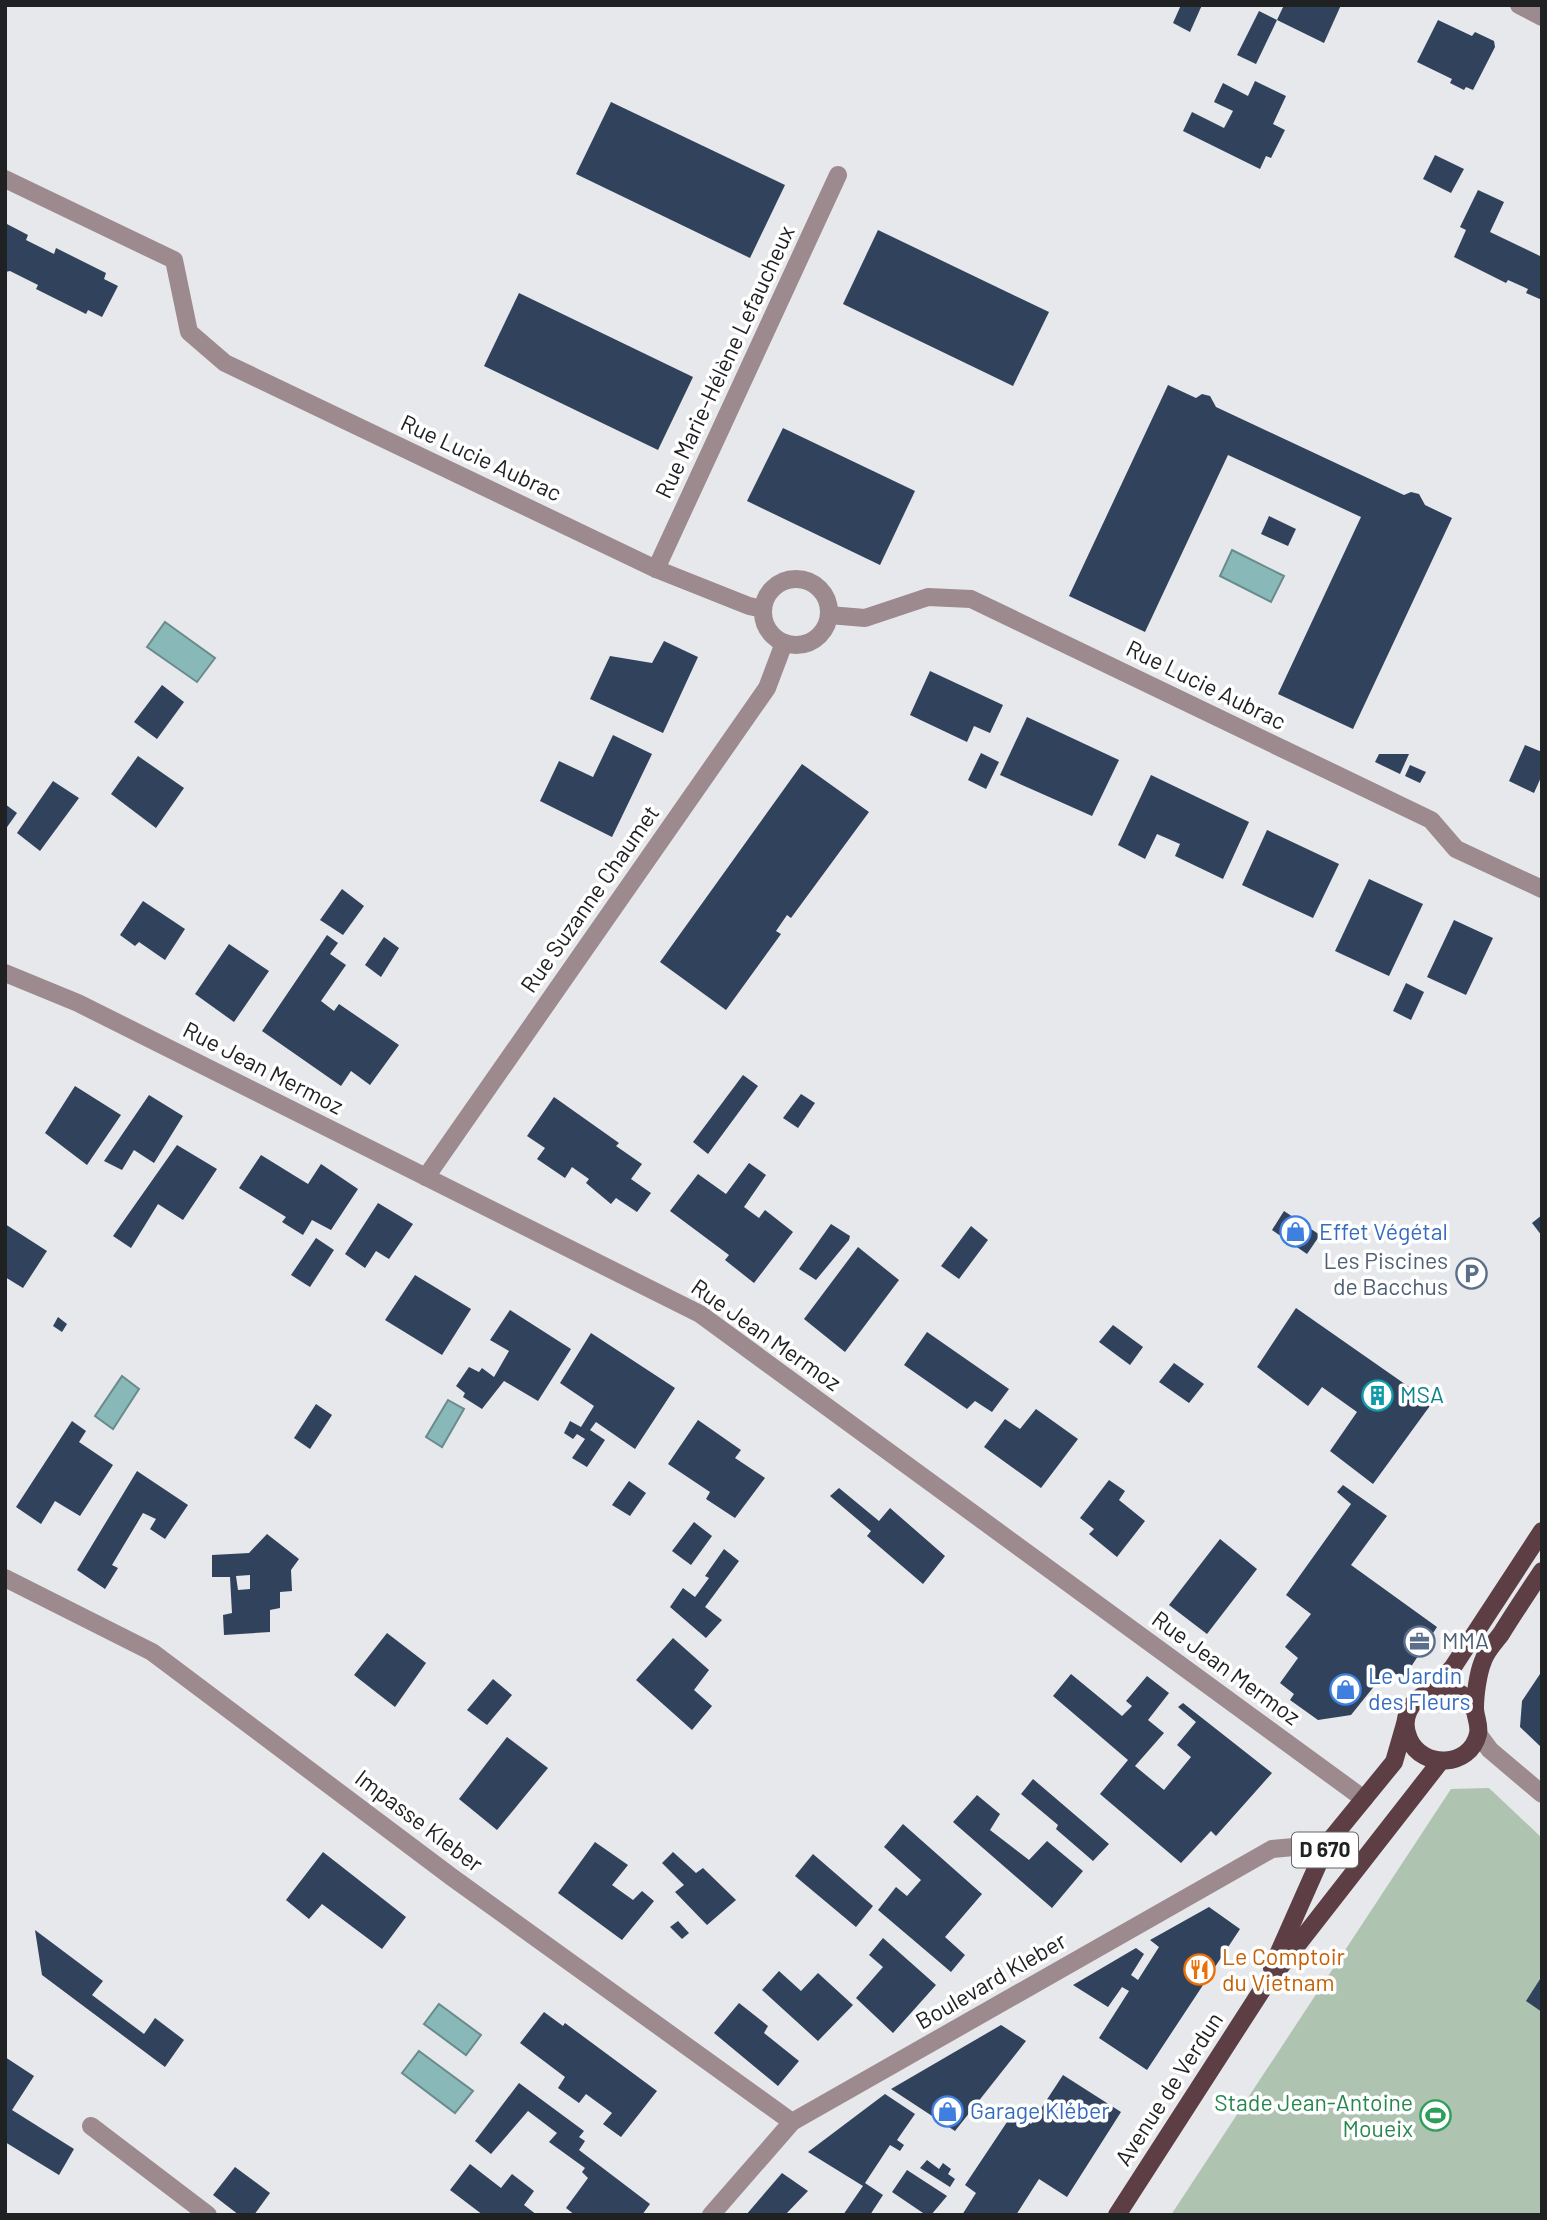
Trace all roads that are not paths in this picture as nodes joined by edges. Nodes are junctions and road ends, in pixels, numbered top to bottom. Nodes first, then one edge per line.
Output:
1 (1519, 5) edge
2 (1542, 17) edge
3 (838, 175) dead end
4 (5, 179) edge
5 (656, 569) junction
6 (763, 609) junction
7 (829, 615) junction
8 (784, 643) junction
9 (1542, 889) edge
10 (5, 974) edge
11 (426, 1177) junction
12 (1542, 1531) edge
13 (1542, 1571) edge
14 (5, 1578) edge
15 (1432, 1690) junction
16 (1474, 1710) junction
17 (1406, 1722) junction
18 (1478, 1734) junction
19 (1440, 1762) junction
20 (1542, 1794) edge
21 (1364, 1799) junction
22 (1328, 1844) junction
23 (1262, 1990) junction
24 (792, 2122) junction
25 (91, 2126) dead end
26 (208, 2215) edge
27 (711, 2215) edge
28 (1117, 2215) edge

1 - 2 street
3 - 5 street, Rue Marie-Hélène Lefaucheux
4 - 5 street, Rue Lucie Aubrac
5 - 6 street, Rue Lucie Aubrac
6 - 7 street
6 - 8 street
7 - 8 street
7 - 9 street, Rue Lucie Aubrac
8 - 11 street, Rue Suzanne Chaumet
10 - 11 street, Rue Jean Mermoz
11 - 21 street, Rue Jean Mermoz
12 - 15 main road
13 - 16 main road
14 - 24 street, Impasse Kleber
15 - 16 main road
15 - 17 main road
16 - 18 main road
17 - 19 main road
17 - 21 main road, Avenue de Verdun / D 670
18 - 19 main road
18 - 20 street
19 - 23 main road, Avenue de Verdun / D 670
21 - 22 main road, Avenue de Verdun / D 670
22 - 23 main road, Avenue de Verdun / D 670
22 - 24 street, Boulevard Kleber
23 - 28 main road, Avenue de Verdun / D 670
24 - 27 street, Boulevard Kleber
25 - 26 street

